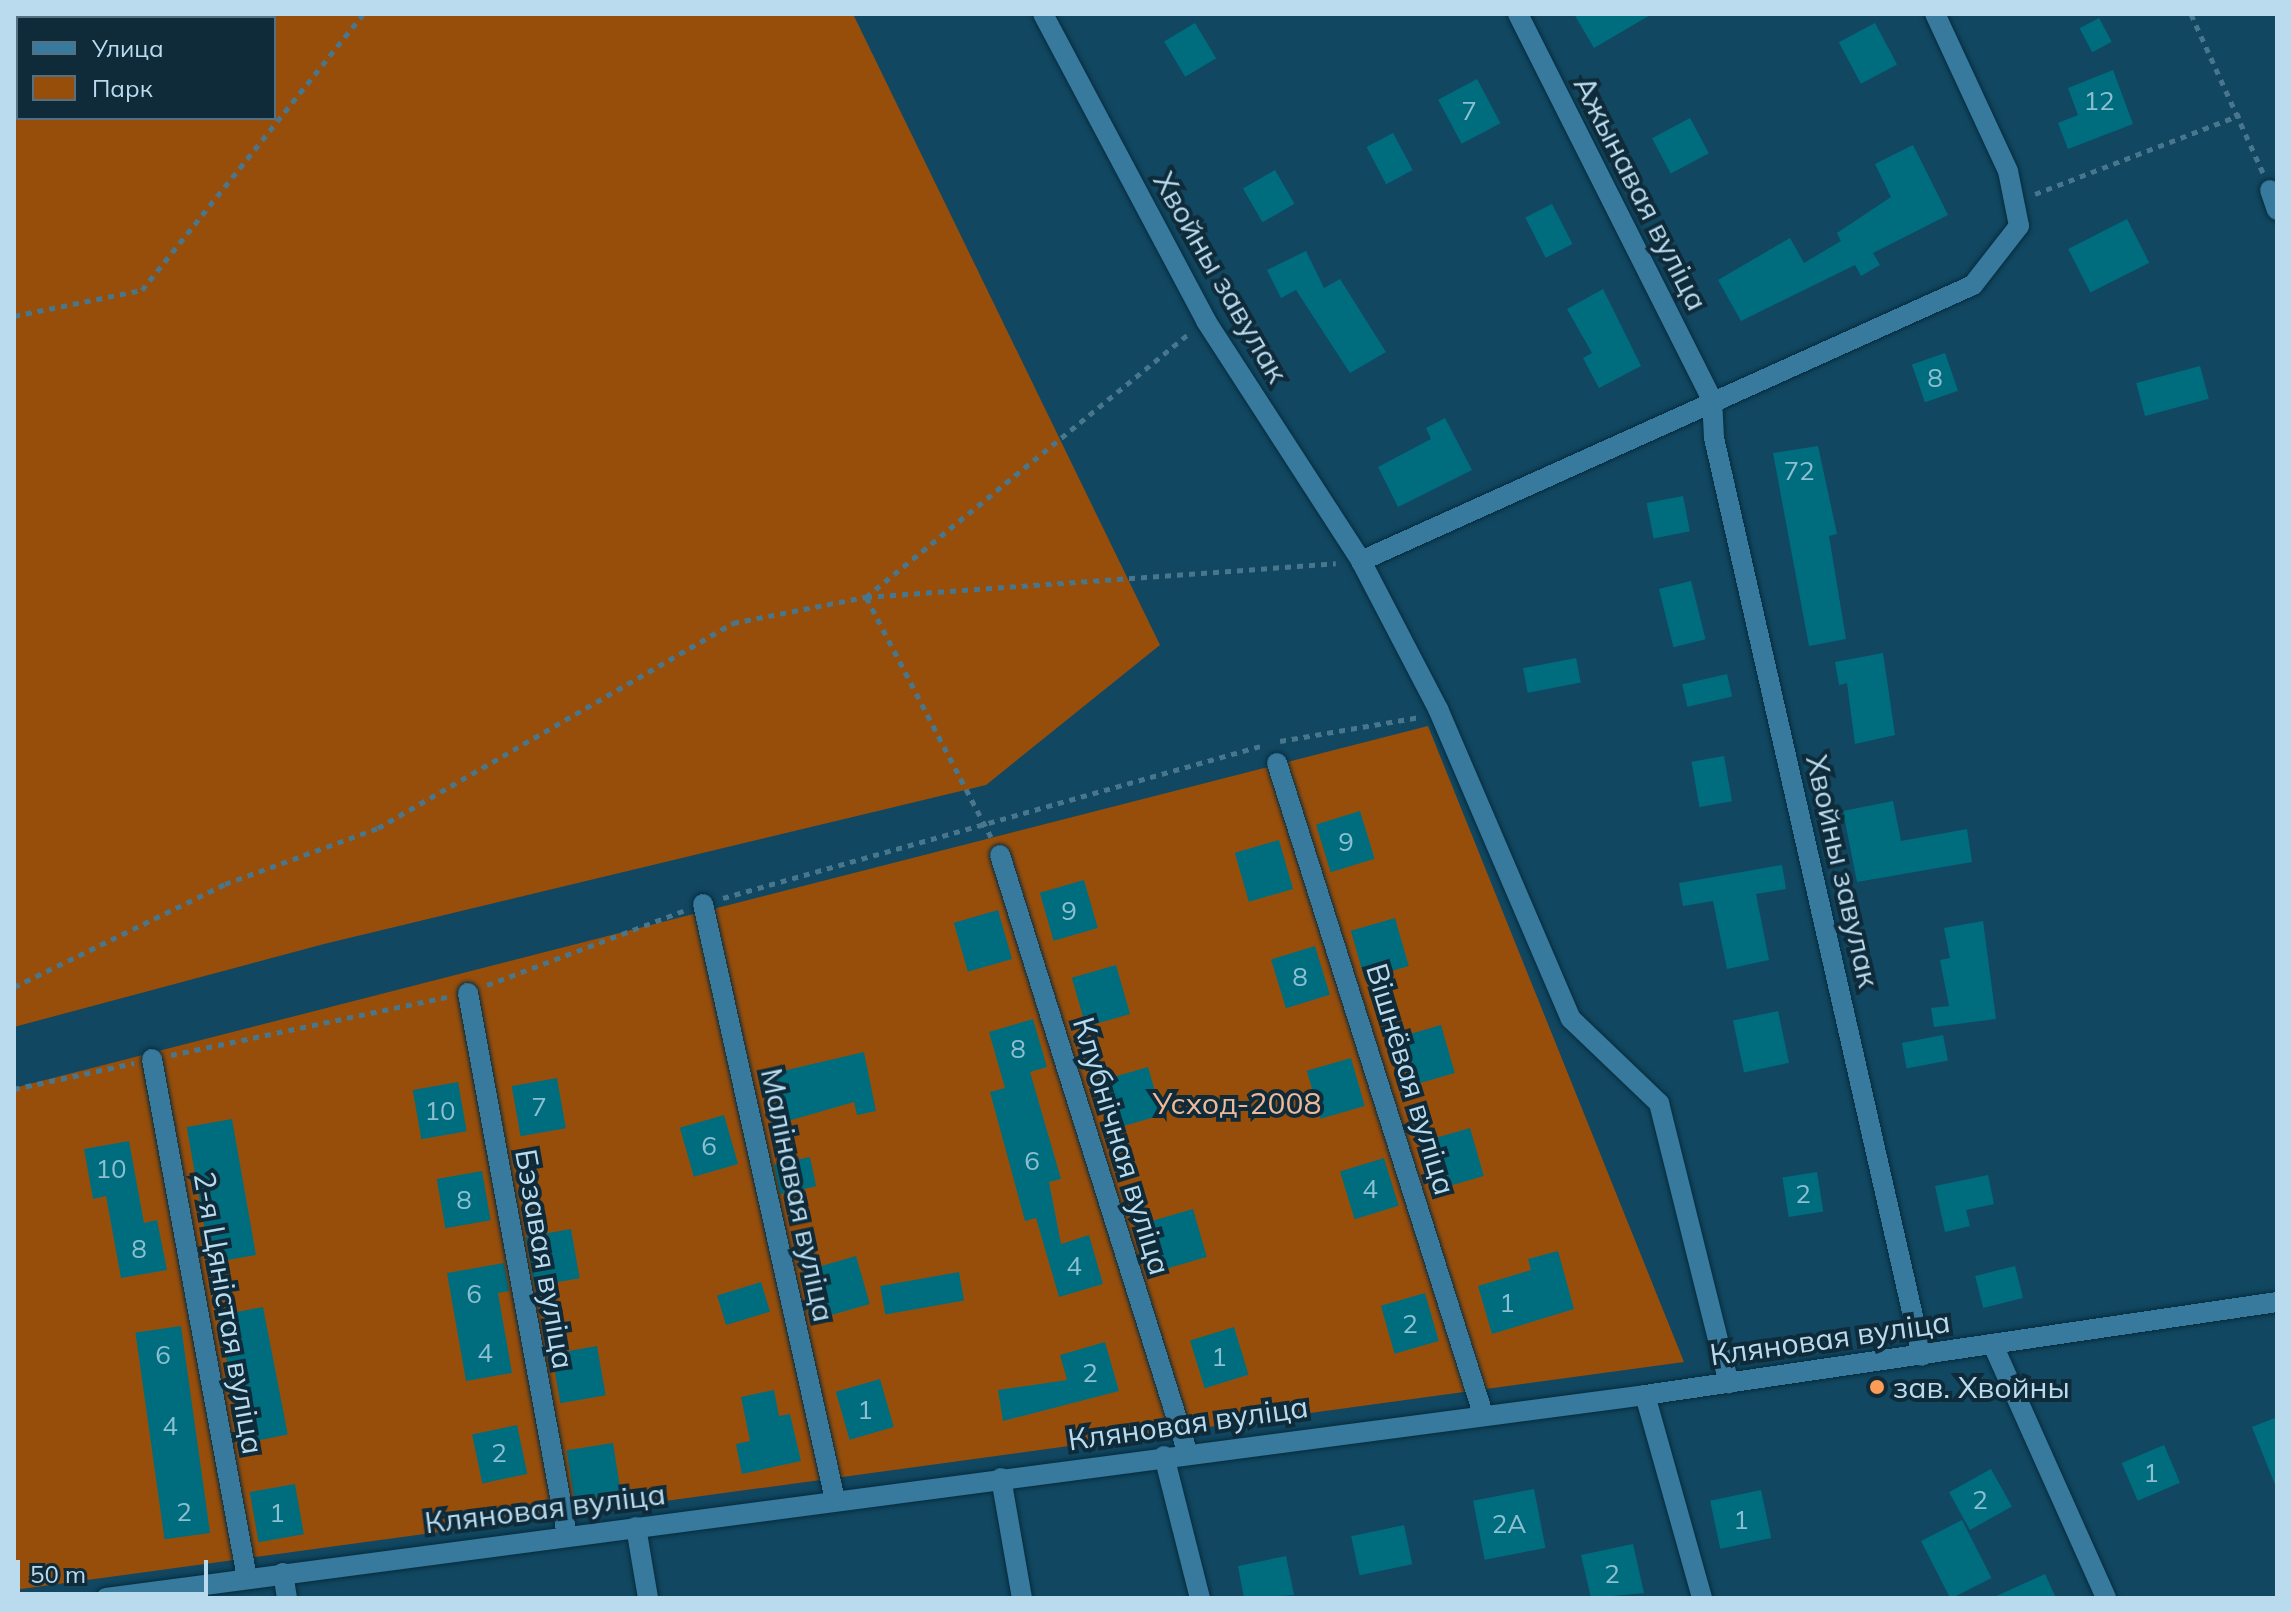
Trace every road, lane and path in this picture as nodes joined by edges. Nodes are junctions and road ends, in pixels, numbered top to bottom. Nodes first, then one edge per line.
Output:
1 (363, 14) edge
2 (1043, 14) edge
3 (1518, 14) edge
4 (1935, 14) edge
5 (2191, 14) edge
6 (2240, 115) junction
7 (2270, 190) joint
8 (2014, 202) junction
9 (2277, 210) edge
10 (14, 316) edge
11 (1206, 321) junction
12 (1712, 399) junction
13 (1361, 561) junction
14 (866, 597) junction
15 (1424, 716) dead end
16 (1271, 743) junction
17 (1277, 763) joint
18 (984, 822) junction
19 (1000, 855) joint
20 (703, 904) junction
21 (14, 987) edge
22 (468, 993) junction
23 (152, 1059) junction
24 (14, 1089) edge
25 (2277, 1302) edge
26 (1993, 1345) junction
27 (1922, 1356) junction
28 (1729, 1383) junction
29 (1645, 1395) junction
30 (1483, 1414) junction
31 (1188, 1454) junction
32 (1164, 1456) junction
33 (1001, 1478) junction
34 (835, 1500) junction
35 (636, 1527) junction
36 (567, 1535) junction
37 (283, 1573) junction
38 (247, 1578) junction
39 (106, 1598) edge
40 (287, 1598) edge
41 (648, 1598) edge
42 (1022, 1598) edge
43 (1200, 1598) edge
44 (1702, 1598) edge
45 (2106, 1598) edge

1 - 10 path
2 - 11 street, Хвойны завулак
3 - 12 street, Ажынавая вуліца
4 - 8 street
5 - 6 path
6 - 7 path
6 - 8 path
7 - 9 street
8 - 12 street
11 - 13 street, Хвойны завулак
11 - 14 path
12 - 13 street
12 - 27 street, Хвойны завулак
13 - 14 path
13 - 28 street, Хвойны завулак
14 - 18 path
14 - 21 path
15 - 16 path
16 - 17 path
16 - 18 path
17 - 30 street, Вішнёвая вуліца
18 - 19 path
18 - 20 path
19 - 31 street, Клубнічная вуліца
20 - 22 path
20 - 34 street, Малінавая вуліца
22 - 23 path
22 - 36 street, Бэзавая вуліца
23 - 24 path
23 - 38 street, 2-я Цяністая вуліца
25 - 26 street, Кляновая вуліца
26 - 27 street, Кляновая вуліца
26 - 45 street
27 - 28 street, Кляновая вуліца
28 - 29 street, Кляновая вуліца
29 - 30 street, Кляновая вуліца
29 - 44 street
30 - 31 street, Кляновая вуліца
31 - 32 street, Кляновая вуліца
32 - 33 street, Кляновая вуліца
32 - 43 street
33 - 34 street, Кляновая вуліца
33 - 42 street
34 - 35 street, Кляновая вуліца
35 - 36 street, Кляновая вуліца
35 - 41 street
36 - 37 street, Кляновая вуліца
37 - 38 street, Кляновая вуліца
37 - 40 street
38 - 39 street, Кляновая вуліца

